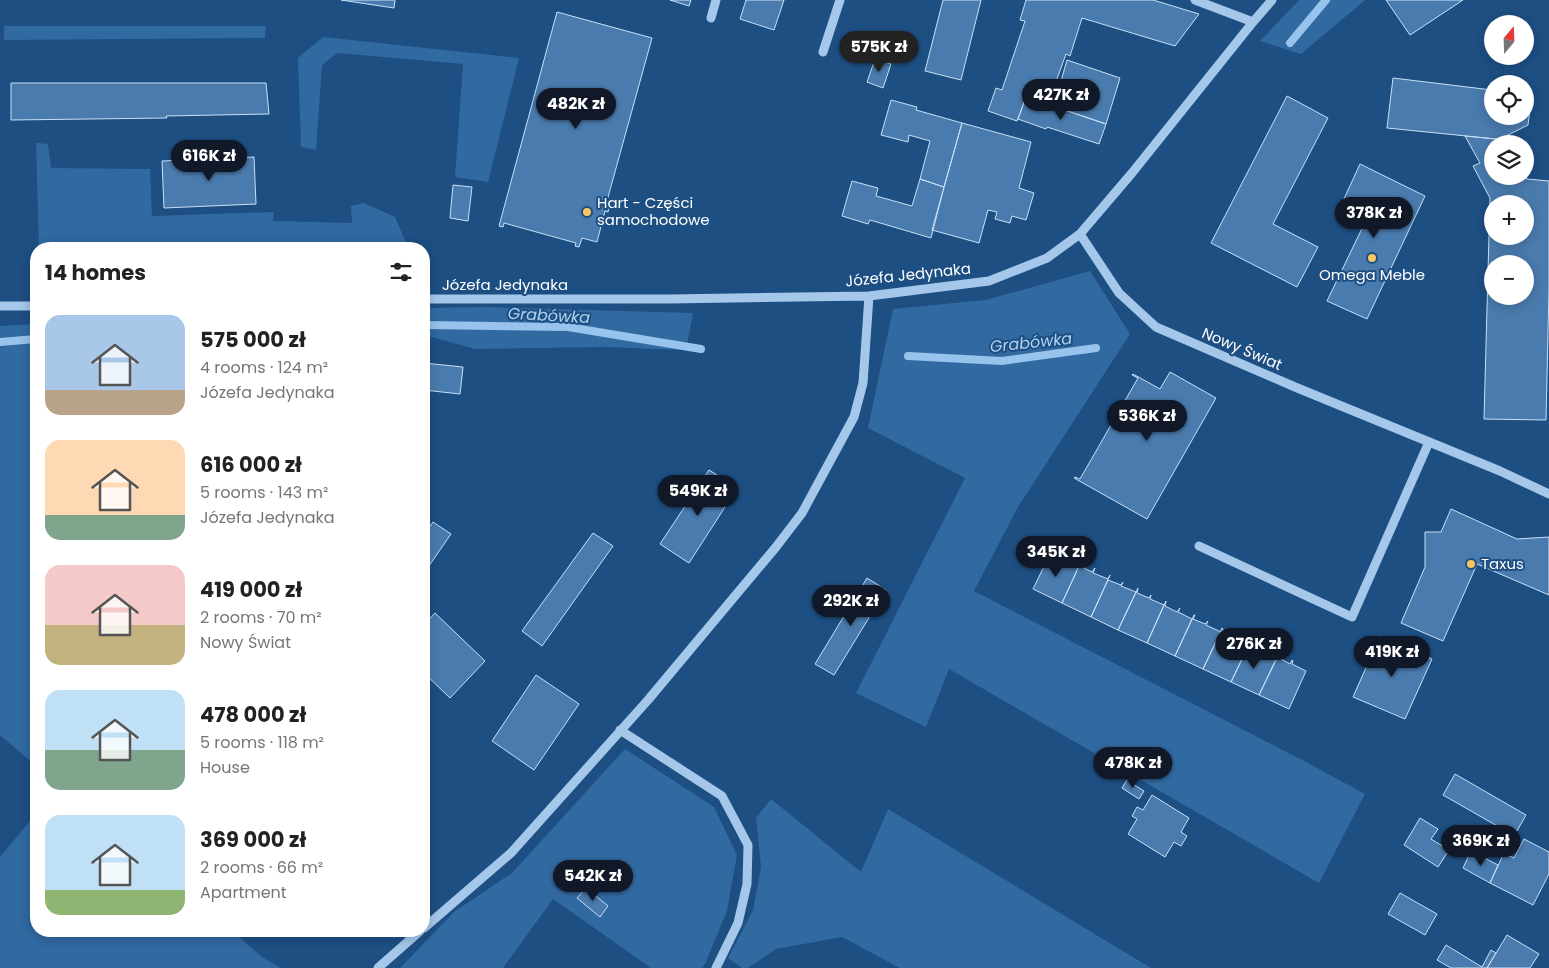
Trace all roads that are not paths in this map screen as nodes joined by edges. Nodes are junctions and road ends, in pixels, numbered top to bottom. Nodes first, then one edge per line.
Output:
1 (716, 0) edge
2 (840, 0) edge
3 (1195, 0) edge
4 (1272, 0) edge
5 (711, 18) dead end
6 (1253, 22) junction
7 (823, 52) dead end
8 (1080, 234) junction
9 (870, 296) junction
10 (430, 299) edge
11 (0, 306) edge
12 (30, 306) edge
13 (1429, 442) junction
14 (1549, 494) edge
15 (1199, 546) dead end
16 (620, 730) junction
17 (430, 923) edge
18 (413, 937) edge
19 (378, 968) edge
20 (716, 968) edge

1 - 5 street
2 - 7 street
3 - 6 street
4 - 6 street, Józefa Jedynaka
6 - 8 street, Józefa Jedynaka
8 - 9 street, Józefa Jedynaka
8 - 13 street, Nowy Świat
9 - 10 street, Józefa Jedynaka
9 - 16 street
11 - 12 street
13 - 14 street, Nowy Świat
13 - 15 street
16 - 17 street
16 - 20 street
18 - 19 street

